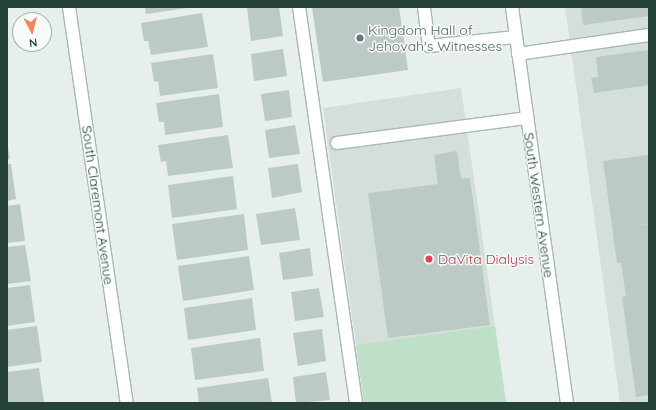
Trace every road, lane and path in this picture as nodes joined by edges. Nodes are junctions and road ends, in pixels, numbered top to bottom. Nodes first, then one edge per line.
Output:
1 (70, 7) edge
2 (299, 7) edge
3 (424, 7) edge
4 (512, 7) edge
5 (649, 36) edge
6 (516, 37) junction
7 (518, 54) junction
8 (527, 118) junction
9 (337, 143) dead end
10 (127, 403) edge
11 (356, 403) edge
12 (567, 403) edge

1 - 10 main road, South Claremont Avenue
2 - 11 main road
3 - 6 main road
4 - 6 main road, South Western Avenue
5 - 7 main road
6 - 7 main road, South Western Avenue
7 - 8 main road, South Western Avenue
8 - 9 main road
8 - 12 main road, South Western Avenue

